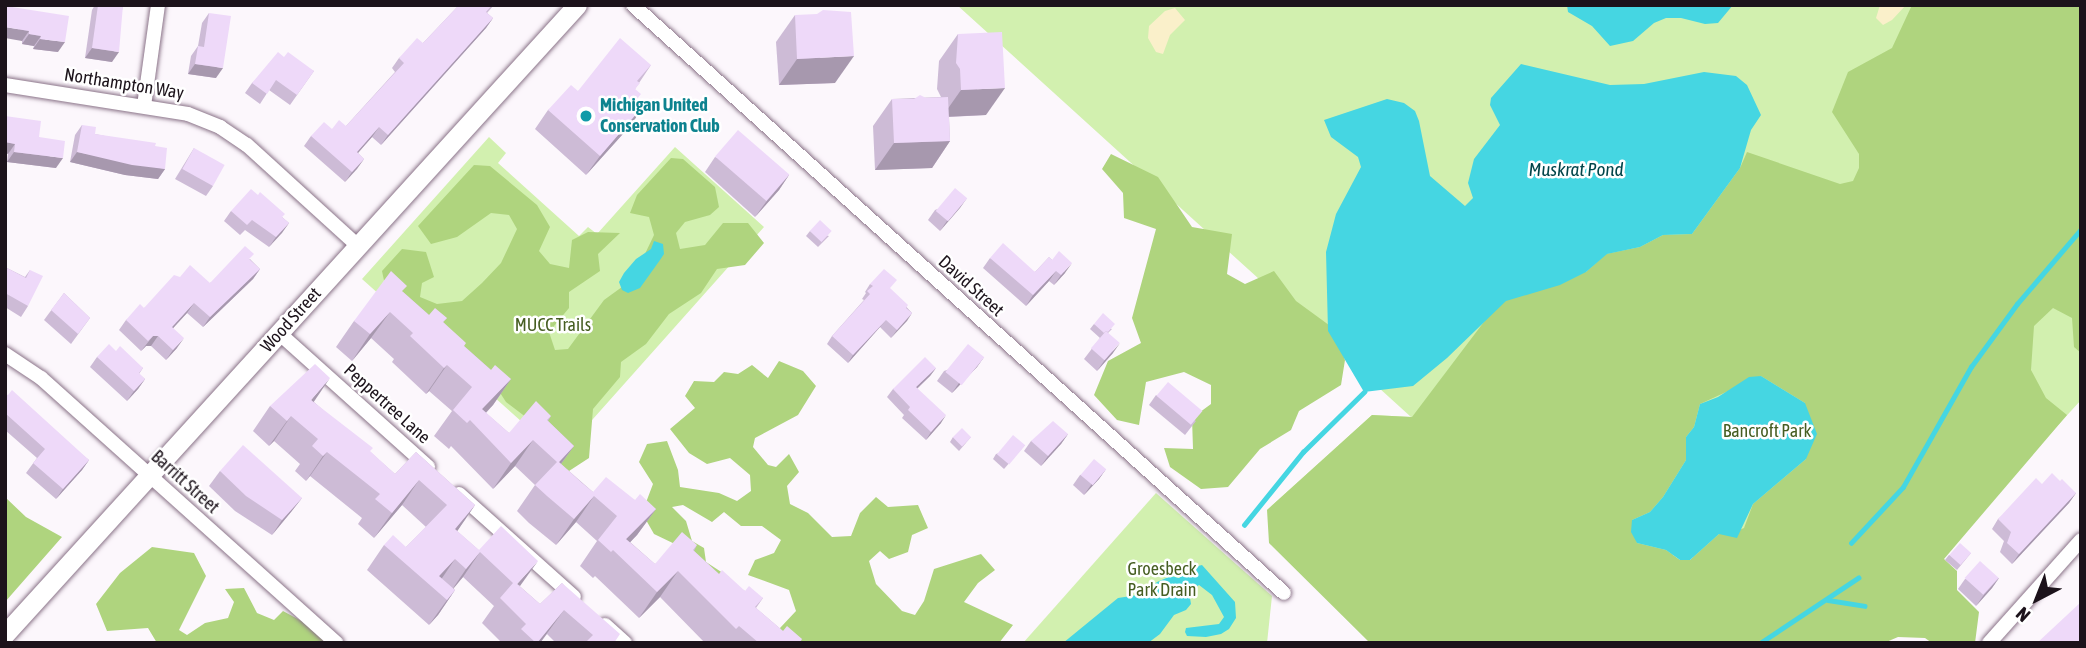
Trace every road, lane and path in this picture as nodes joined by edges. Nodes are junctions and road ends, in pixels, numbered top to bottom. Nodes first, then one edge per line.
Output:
1 (159, 5) edge
2 (577, 5) edge
3 (634, 5) edge
4 (5, 85) edge
5 (144, 106) junction
6 (358, 246) junction
7 (280, 334) junction
8 (5, 354) edge
9 (150, 475) junction
10 (2081, 540) edge
11 (1284, 593) dead end
12 (5, 634) edge
13 (337, 643) edge
14 (625, 643) edge
15 (1989, 643) edge

1 - 5 street
2 - 6 street, Wood Street
3 - 11 street, David Street
4 - 5 street, Northampton Way
5 - 6 street, Northampton Way
6 - 7 street, Wood Street
7 - 9 street, Wood Street
7 - 14 street, Peppertree Lane
8 - 9 street, Barritt Street
9 - 12 street, Wood Street
9 - 13 street, Barritt Street
10 - 15 street

